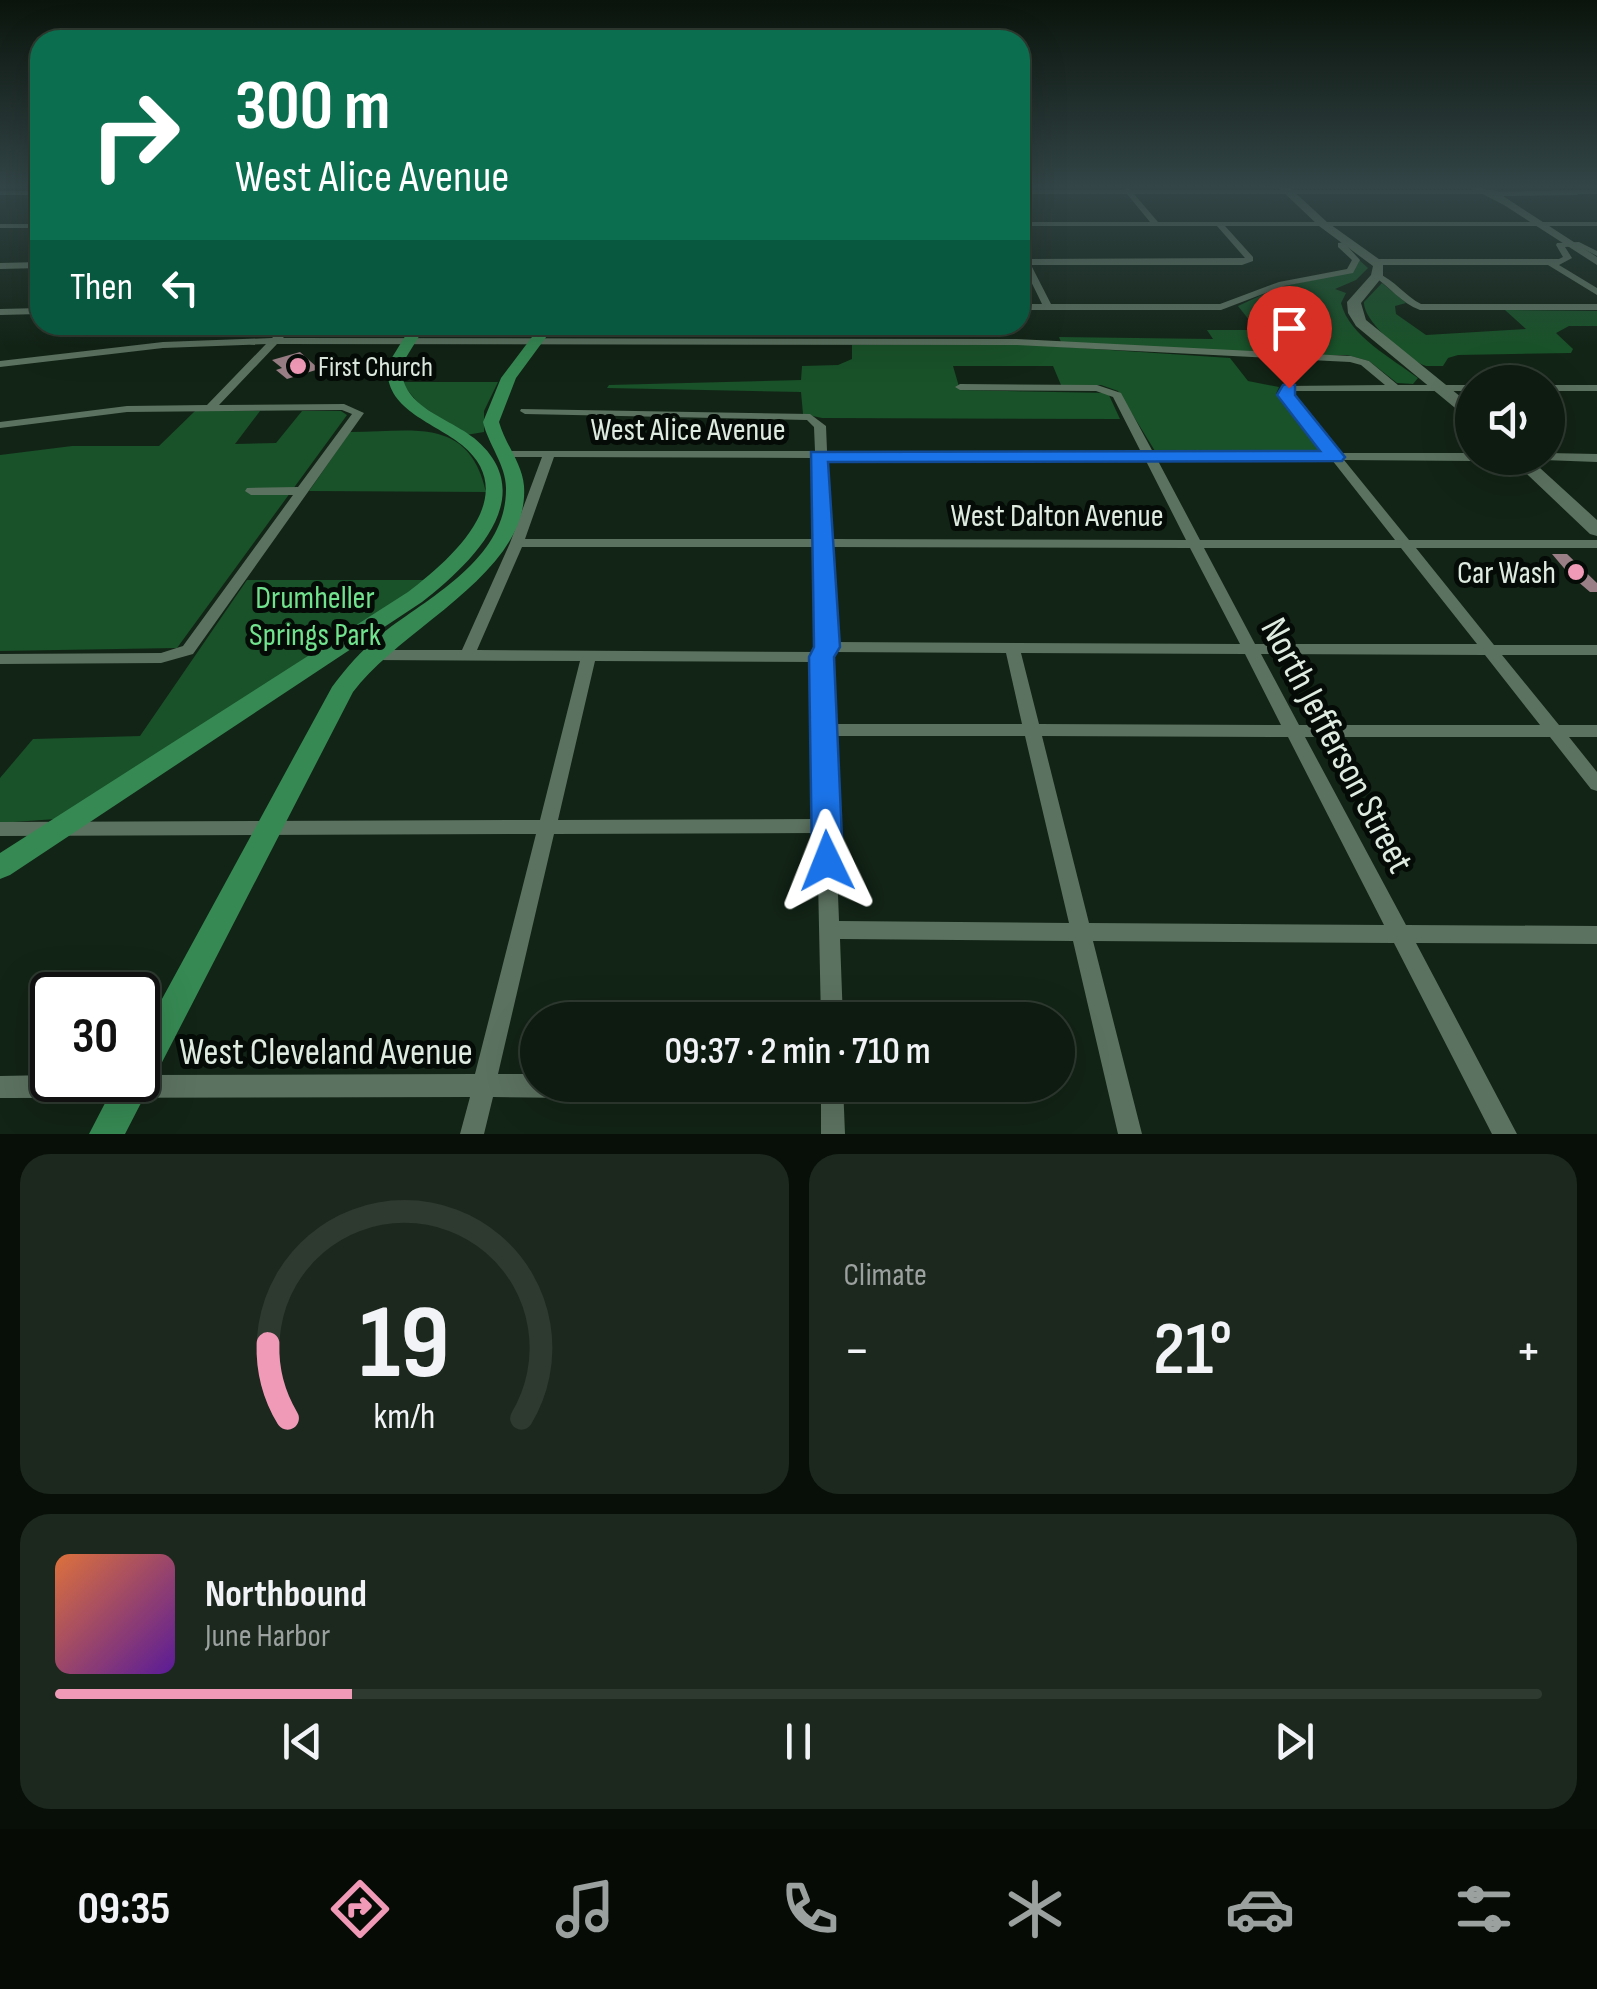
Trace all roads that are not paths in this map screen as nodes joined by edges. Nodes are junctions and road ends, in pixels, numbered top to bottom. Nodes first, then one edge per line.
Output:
1 (1234, 240) edge
2 (1345, 240) edge
3 (1563, 240) edge
4 (1349, 243) junction
5 (1568, 243) junction
6 (1597, 254) edge
7 (1030, 262) edge
8 (1550, 262) junction
9 (1597, 262) edge
10 (30, 265) edge
11 (0, 266) edge
12 (1377, 269) junction
13 (1030, 275) edge
14 (1597, 292) edge
15 (1030, 307) edge
16 (1048, 307) junction
17 (1597, 308) edge
18 (30, 310) edge
19 (0, 312) edge
20 (281, 335) edge
21 (396, 335) edge
22 (412, 335) edge
23 (428, 335) edge
24 (542, 335) edge
25 (813, 335) edge
26 (274, 342) junction
27 (537, 342) junction
28 (813, 343) junction
29 (0, 364) edge
30 (960, 388) dead end
31 (1395, 388) junction
32 (1442, 388) junction
33 (1455, 388) edge
34 (1565, 388) edge
35 (1597, 388) edge
36 (1455, 399) edge
37 (210, 407) junction
38 (525, 411) dead end
39 (0, 425) edge
40 (503, 454) junction
41 (548, 456) junction
42 (818, 456) junction
43 (1150, 456) junction
44 (1335, 457) junction
45 (1455, 457) edge
46 (1565, 457) edge
47 (1597, 458) edge
48 (1538, 475) edge
49 (251, 490) dead end
50 (303, 490) junction
51 (1597, 530) edge
52 (824, 542) junction
53 (517, 544) junction
54 (1196, 544) junction
55 (1405, 544) junction
56 (1597, 544) edge
57 (1012, 648) junction
58 (1251, 648) junction
59 (1490, 650) junction
60 (1597, 650) edge
61 (824, 652) junction
62 (589, 655) junction
63 (371, 656) junction
64 (467, 656) junction
65 (0, 658) edge
66 (1031, 728) junction
67 (1293, 729) junction
68 (824, 730) junction
69 (1554, 730) junction
70 (1597, 730) edge
71 (1597, 784) edge
72 (826, 826) junction
73 (546, 827) junction
74 (56, 828) junction
75 (268, 828) junction
76 (0, 829) edge
77 (0, 867) edge
78 (830, 930) junction
79 (1080, 931) junction
80 (1399, 932) junction
81 (1597, 935) edge
82 (832, 1002) edge
83 (160, 1031) edge
84 (160, 1080) edge
85 (30, 1085) edge
86 (484, 1085) junction
87 (520, 1085) edge
88 (0, 1087) edge
89 (123, 1102) edge
90 (832, 1102) edge
91 (106, 1134) edge
92 (472, 1134) edge
93 (833, 1134) edge
94 (1130, 1134) edge
95 (1505, 1134) edge

1 - 7 street
2 - 4 main road
3 - 5 street
4 - 12 main road
4 - 16 street
5 - 6 street
5 - 8 street
5 - 9 street
8 - 12 street
8 - 14 street
10 - 11 street
12 - 17 street
12 - 32 main road
13 - 16 street
15 - 16 street
18 - 19 street
20 - 26 street
21 - 26 street
22 - 74 main road
23 - 27 street
24 - 27 main road
25 - 28 street
26 - 29 street
26 - 37 street
27 - 28 street
27 - 40 main road
28 - 31 street
30 - 43 street, North Jefferson Street
31 - 32 street
31 - 44 street
32 - 33 street
32 - 36 main road
34 - 35 street
37 - 39 street
37 - 50 street
38 - 42 street
40 - 41 street, West Alice Avenue
40 - 63 main road
41 - 42 street, West Alice Avenue
41 - 53 street
42 - 43 street, West Alice Avenue
42 - 52 street
43 - 44 street, West Alice Avenue
43 - 54 street, North Jefferson Street
44 - 45 street, West Alice Avenue
44 - 55 street
46 - 47 street
48 - 51 main road
49 - 50 street
50 - 65 street
52 - 53 street, West Dalton Avenue
52 - 54 street, West Dalton Avenue
52 - 61 street
53 - 64 street
54 - 55 street, West Dalton Avenue
54 - 58 street, North Jefferson Street
55 - 56 street, West Dalton Avenue
55 - 59 street
57 - 58 street
57 - 61 street
57 - 66 street
58 - 59 street
58 - 67 street, North Jefferson Street
59 - 60 street
59 - 69 street
61 - 62 street
61 - 68 street
62 - 64 street
62 - 73 street
63 - 64 street
63 - 75 main road
66 - 67 street
66 - 68 street
66 - 79 street
67 - 69 street
67 - 80 street, North Jefferson Street
68 - 72 street
69 - 70 street
69 - 71 street
72 - 73 street
72 - 78 street
73 - 75 street
73 - 86 street
74 - 75 street
74 - 76 street
74 - 77 main road
75 - 83 main road
78 - 79 street
78 - 82 street
79 - 80 street
79 - 94 street
80 - 81 street
80 - 95 street, North Jefferson Street
84 - 86 street, West Cleveland Avenue
85 - 88 street, West Cleveland Avenue
86 - 87 street, West Cleveland Avenue
86 - 92 street
89 - 91 main road
90 - 93 street

